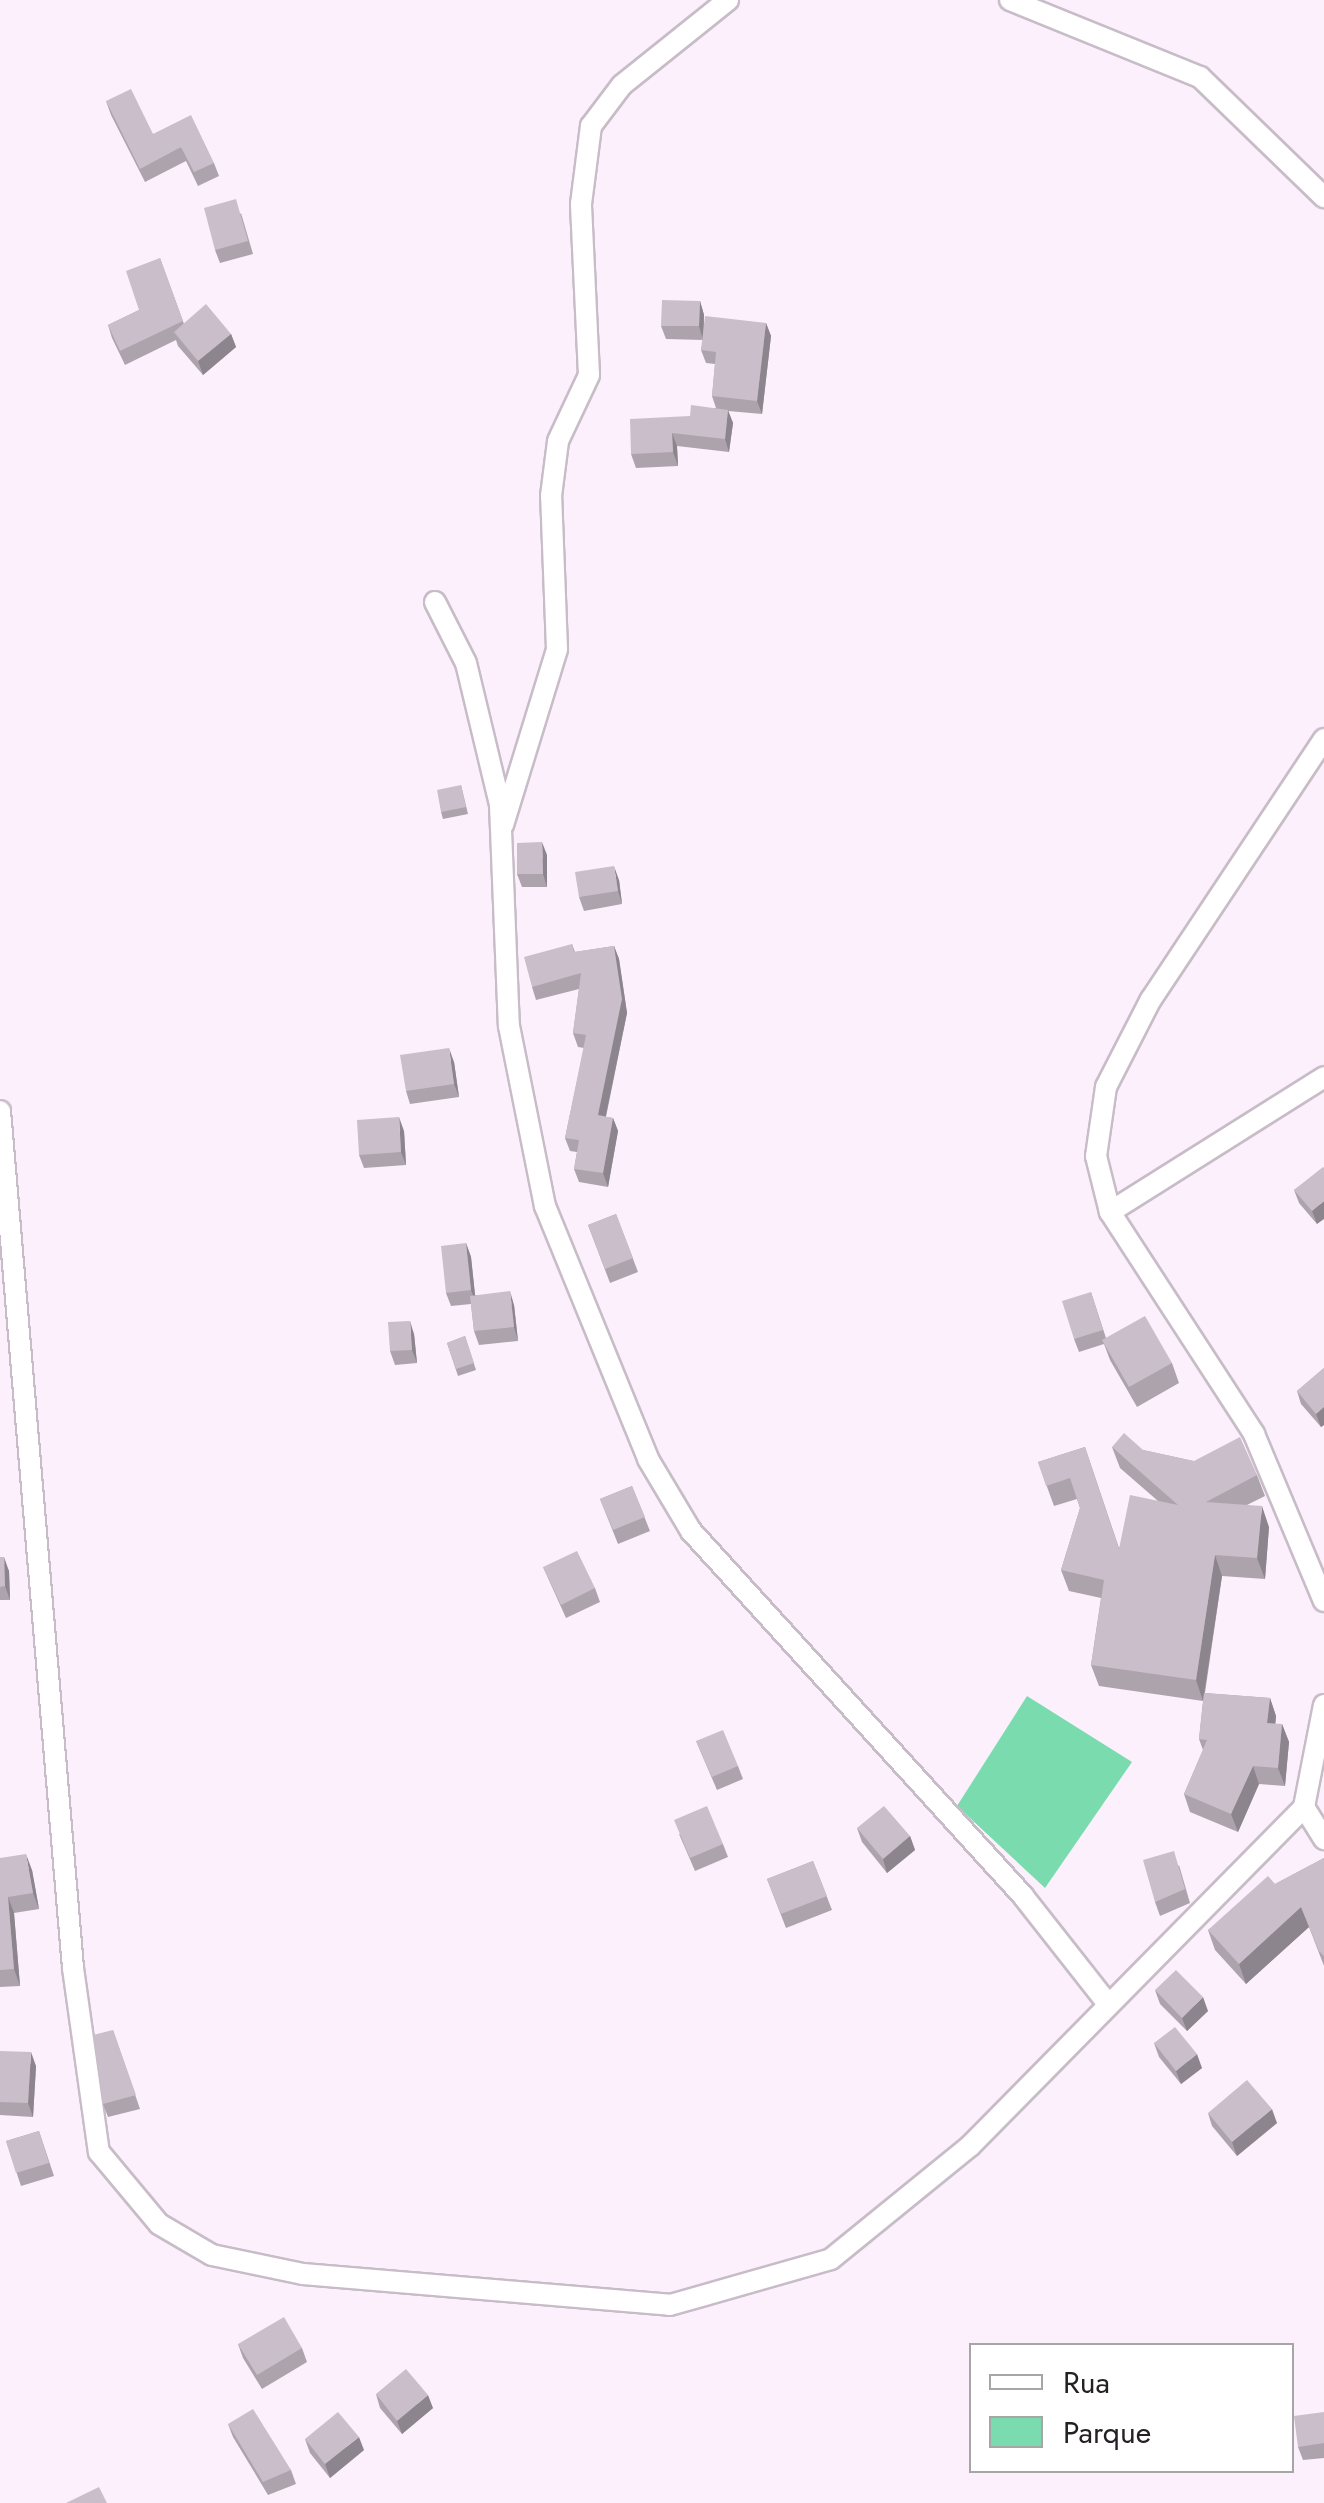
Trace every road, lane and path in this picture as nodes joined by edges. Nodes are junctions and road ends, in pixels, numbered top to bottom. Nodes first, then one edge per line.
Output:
1 (728, 0) edge
2 (1010, 0) edge
3 (1324, 197) edge
4 (436, 602) dead end
5 (1324, 739) edge
6 (501, 831) junction
7 (1324, 1077) edge
8 (0, 1111) edge
9 (1110, 1212) junction
10 (1324, 1601) edge
11 (1324, 1706) edge
12 (1304, 1807) junction
13 (1324, 1839) edge
14 (1108, 2004) junction

1 - 6 street
2 - 3 street
4 - 6 street
5 - 9 street
6 - 14 street
7 - 9 street
8 - 14 street
9 - 10 street
11 - 12 street
12 - 13 street
12 - 14 street

